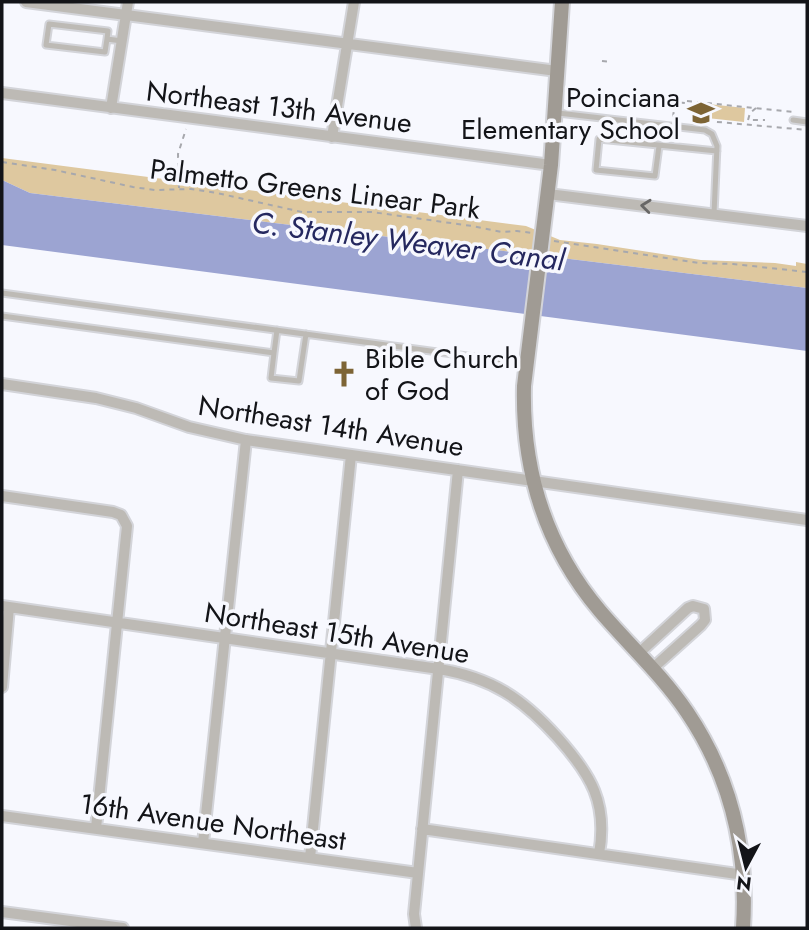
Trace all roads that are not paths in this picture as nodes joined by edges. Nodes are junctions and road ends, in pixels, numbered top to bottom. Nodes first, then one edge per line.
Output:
1 (26, 2) edge
2 (128, 2) edge
3 (354, 2) edge
4 (562, 2) edge
5 (127, 15) junction
6 (107, 39) junction
7 (122, 41) junction
8 (347, 44) junction
9 (557, 71) junction
10 (2, 93) edge
11 (111, 108) junction
12 (555, 113) junction
13 (793, 120) dead end
14 (807, 122) edge
15 (332, 137) junction
16 (659, 146) junction
17 (717, 151) junction
18 (551, 165) junction
19 (548, 194) junction
20 (713, 214) junction
21 (807, 226) edge
22 (2, 293) edge
23 (2, 316) edge
24 (276, 330) junction
25 (306, 334) junction
26 (274, 353) junction
27 (526, 364) junction
28 (2, 384) edge
29 (246, 440) junction
30 (351, 455) junction
31 (458, 470) junction
32 (532, 481) junction
33 (2, 496) edge
34 (807, 520) edge
35 (5, 607) edge
36 (118, 623) junction
37 (225, 639) junction
38 (331, 653) junction
39 (638, 654) junction
40 (439, 669) junction
41 (652, 669) junction
42 (2, 687) edge
43 (2, 816) edge
44 (96, 828) junction
45 (422, 829) junction
46 (203, 843) junction
47 (599, 854) junction
48 (310, 858) junction
49 (418, 873) junction
50 (744, 875) junction
51 (2, 912) edge
52 (82, 925) edge
53 (120, 928) edge
54 (416, 928) edge
55 (743, 928) edge

1 - 5 street
2 - 5 street
3 - 8 street
4 - 9 street
5 - 7 street
5 - 8 street
6 - 6 lane
6 - 7 lane
7 - 11 street
8 - 9 street
8 - 15 street
9 - 12 street
10 - 11 street, Northeast 13th Avenue
11 - 15 street, Northeast 13th Avenue
12 - 17 lane
12 - 18 street
13 - 14 lane
15 - 18 street, Northeast 13th Avenue
16 - 16 lane
16 - 17 lane
17 - 20 lane
18 - 19 street
20 -> 19 street
19 - 27 street
20 - 21 street
22 - 24 lane
23 - 26 lane
24 - 25 lane
24 - 26 lane
25 - 26 lane
25 - 27 lane
27 - 32 street
28 - 29 street, Northeast 14th Avenue
29 - 30 street, Northeast 14th Avenue
29 - 37 street
30 - 31 street, Northeast 14th Avenue
30 - 38 street
31 - 32 street, Northeast 14th Avenue
31 - 40 street
32 - 34 street, Northeast 14th Avenue
32 - 39 street
33 - 36 street
35 - 36 street, Northeast 15th Avenue
35 - 42 street
36 - 37 street, Northeast 15th Avenue
36 - 44 street
37 - 38 street, Northeast 15th Avenue
37 - 46 street
38 - 40 street, Northeast 15th Avenue
38 - 48 street
39 - 41 street
39 - 41 street
40 - 45 street
40 - 47 street, Northeast 15th Avenue
41 - 50 street
43 - 44 street, 16th Avenue Northeast
44 - 46 street, 16th Avenue Northeast
45 - 47 street
45 - 49 street
46 - 48 street, 16th Avenue Northeast
47 - 50 street
48 - 49 street, 16th Avenue Northeast
49 - 54 street
50 - 55 street
51 - 52 street
52 - 53 street

